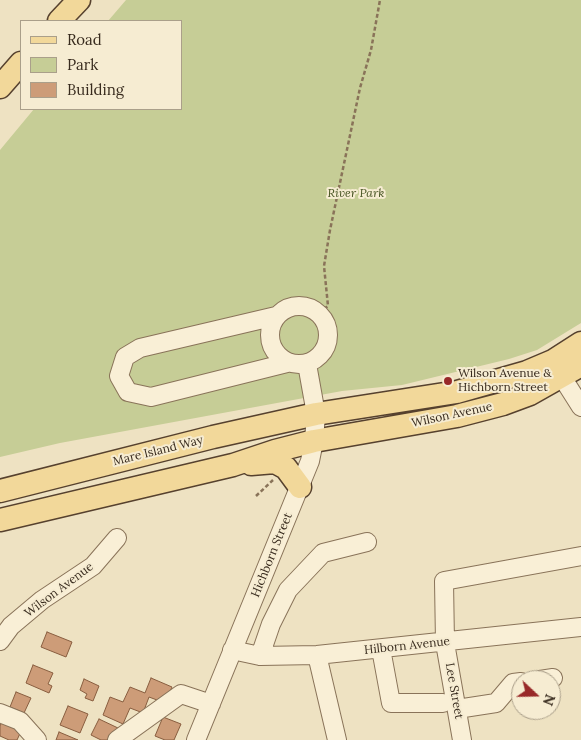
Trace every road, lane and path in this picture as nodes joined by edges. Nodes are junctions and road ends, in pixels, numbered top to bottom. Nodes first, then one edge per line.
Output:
1 (72, 0) edge
2 (79, 0) edge
3 (380, 0) edge
4 (59, 20) edge
5 (59, 20) edge
6 (20, 64) edge
7 (0, 87) edge
8 (319, 313) junction
9 (276, 316) junction
10 (581, 343) edge
11 (287, 363) junction
12 (307, 364) junction
13 (581, 365) edge
14 (557, 369) junction
15 (581, 407) edge
16 (316, 414) junction
17 (314, 441) junction
18 (233, 466) junction
19 (286, 468) junction
20 (300, 486) junction
21 (0, 491) edge
22 (256, 496) dead end
23 (0, 520) edge
24 (117, 538) dead end
25 (367, 542) dead end
26 (581, 556) edge
27 (581, 626) edge
28 (0, 641) edge
29 (445, 643) junction
30 (381, 649) junction
31 (232, 650) junction
32 (317, 655) junction
33 (260, 656) junction
34 (511, 686) edge
35 (211, 704) junction
36 (450, 706) junction
37 (0, 713) edge
38 (37, 740) edge
39 (117, 740) edge
40 (196, 740) edge
41 (337, 740) edge
42 (462, 740) edge

1 - 4 main road
2 - 5 main road
3 - 8 path
6 - 7 main road
8 - 9 street
8 - 12 street
9 - 11 street
9 - 11 street
10 - 14 main road, Wilson Avenue
11 - 12 street
12 - 16 street, Hichborn Street
13 - 14 main road, Wilson Avenue
14 - 15 street
14 - 16 main road, Wilson Avenue
14 - 17 main road, Wilson Avenue
16 - 17 street, Hichborn Street
16 - 21 main road, Mare Island Way
17 - 18 main road
17 - 20 street, Hichborn Street
18 - 19 main road
18 - 23 main road
19 - 20 main road
19 - 22 path
20 - 31 street, Hichborn Street
24 - 28 street, Wilson Avenue
25 - 33 street
26 - 29 street, Lee Street
27 - 29 street, Hilborn Avenue
29 - 30 street, Hilborn Avenue
29 - 36 street, Lee Street
30 - 32 street, Hilborn Avenue
30 - 36 street
31 - 33 street, Hilborn Avenue
31 - 35 street, Hichborn Street
32 - 33 street, Hilborn Avenue
32 - 41 street
34 - 36 street
35 - 39 street
35 - 40 street, Hichborn Street
36 - 42 street, Lee Street
37 - 38 street

